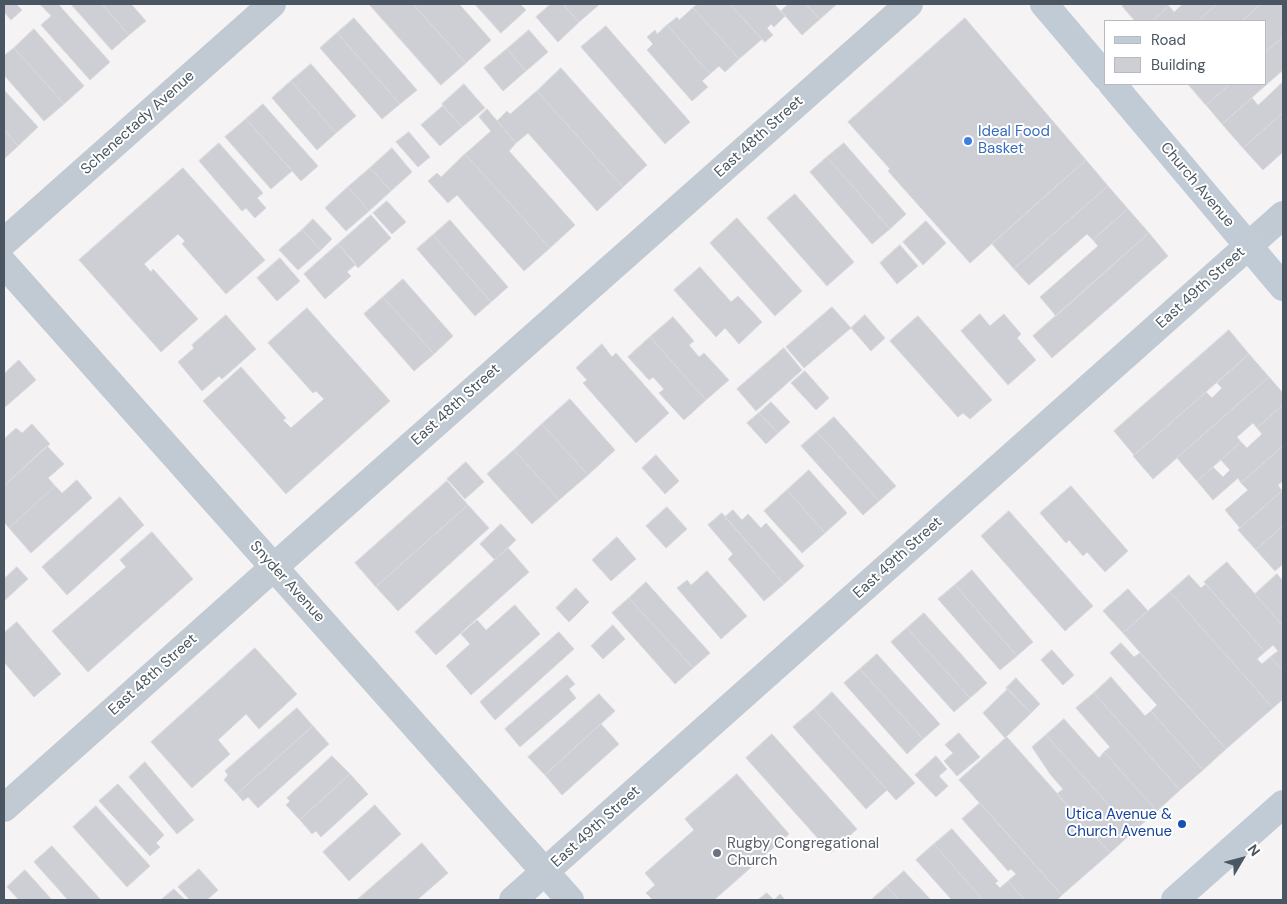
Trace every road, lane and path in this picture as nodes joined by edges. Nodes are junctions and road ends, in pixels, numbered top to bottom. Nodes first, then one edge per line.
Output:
1 (272, 4) edge
2 (909, 4) edge
3 (1044, 4) edge
4 (1104, 75) edge
5 (1113, 85) edge
6 (1283, 215) edge
7 (4, 242) edge
8 (1249, 246) junction
9 (4, 264) edge
10 (1283, 287) edge
11 (274, 566) junction
12 (1283, 804) edge
13 (4, 808) edge
14 (545, 872) junction
15 (513, 900) edge
16 (570, 900) edge
17 (1176, 900) edge

1 - 7 street, Schenectady Avenue
2 - 11 street, East 48th Street
3 - 4 main road
5 - 8 main road, Church Avenue
6 - 8 street, East 49th Street
8 - 10 main road, Church Avenue
8 - 14 street, East 49th Street
9 - 11 street, Snyder Avenue
11 - 13 street, East 48th Street
11 - 14 street, Snyder Avenue
12 - 17 main road
14 - 15 street, East 49th Street
14 - 16 street, Snyder Avenue

